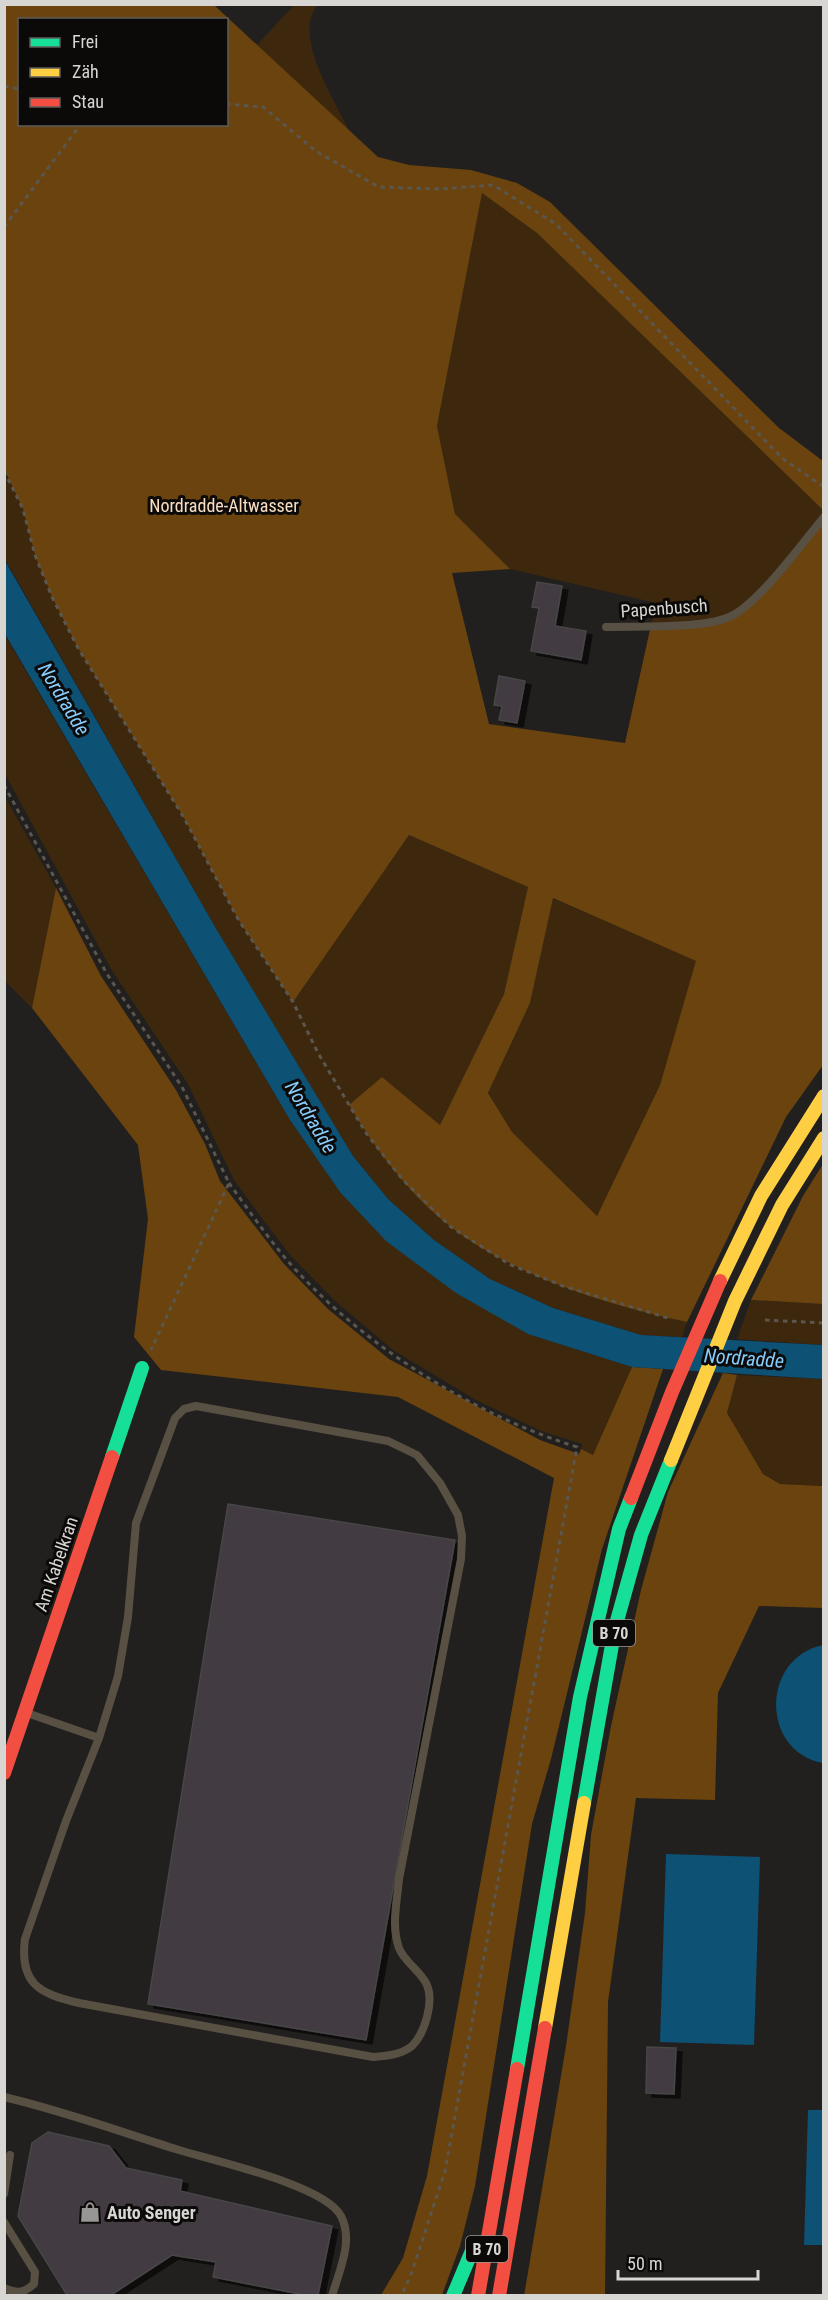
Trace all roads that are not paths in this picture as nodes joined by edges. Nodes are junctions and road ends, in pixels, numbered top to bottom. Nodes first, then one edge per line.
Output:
1 (824, 517) edge
2 (606, 627) dead end
3 (824, 1096) edge
4 (824, 1138) edge
5 (142, 1368) road end
6 (25, 1712) junction
7 (99, 1738) junction
8 (4, 1773) edge
9 (4, 2097) edge
10 (10, 2155) dead end
11 (4, 2194) edge
12 (496, 2202) junction
13 (4, 2222) edge
14 (4, 2288) edge
15 (28, 2294) edge
16 (332, 2295) edge
17 (453, 2295) edge
18 (478, 2295) edge
19 (499, 2295) edge

1 - 2 lane, Papenbusch
3 - 12 main road, B 70
4 - 19 main road, B 70
5 - 6 main road, Am Kabelkran
6 - 7 lane
6 - 8 main road, Am Kabelkran
7 - 7 lane
9 - 16 lane
10 - 11 lane
12 - 17 main road
12 - 18 main road, B 70
13 - 15 lane
14 - 15 lane

